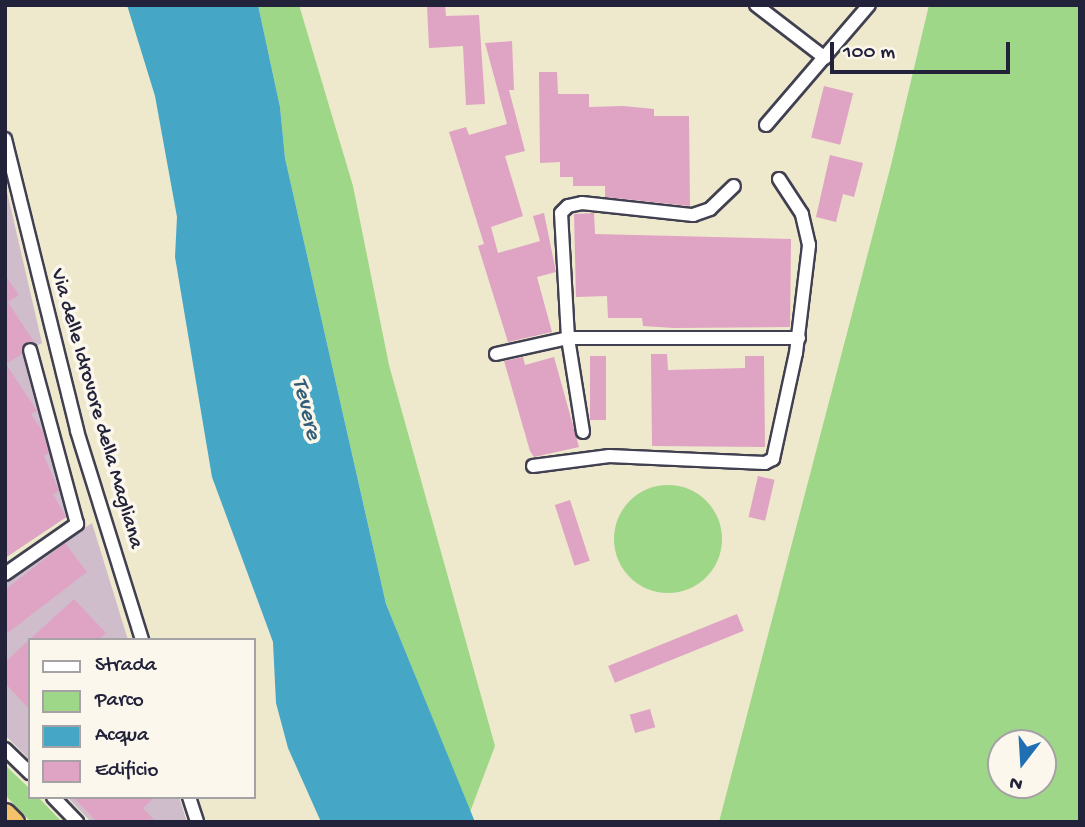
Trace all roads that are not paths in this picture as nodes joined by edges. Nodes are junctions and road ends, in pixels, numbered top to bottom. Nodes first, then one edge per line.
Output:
1 (756, 5) edge
2 (869, 5) edge
3 (825, 58) junction
4 (766, 125) dead end
5 (5, 139) edge
6 (779, 179) dead end
7 (734, 186) dead end
8 (568, 338) junction
9 (799, 338) junction
10 (30, 350) dead end
11 (496, 354) dead end
12 (583, 432) dead end
13 (533, 466) dead end
14 (5, 574) edge
15 (141, 638) edge
16 (5, 748) edge
17 (28, 772) edge
18 (55, 799) edge
19 (190, 799) edge
20 (5, 813) edge
21 (14, 822) edge
22 (77, 822) edge
23 (197, 822) edge

1 - 3 street
2 - 3 street
3 - 4 street
5 - 15 street, Via delle Idrovore della Magliana
6 - 9 street
7 - 8 street
8 - 9 street
8 - 11 street
8 - 12 street
9 - 13 street
10 - 14 street
16 - 17 street
18 - 22 street
19 - 23 street
20 - 21 highway

